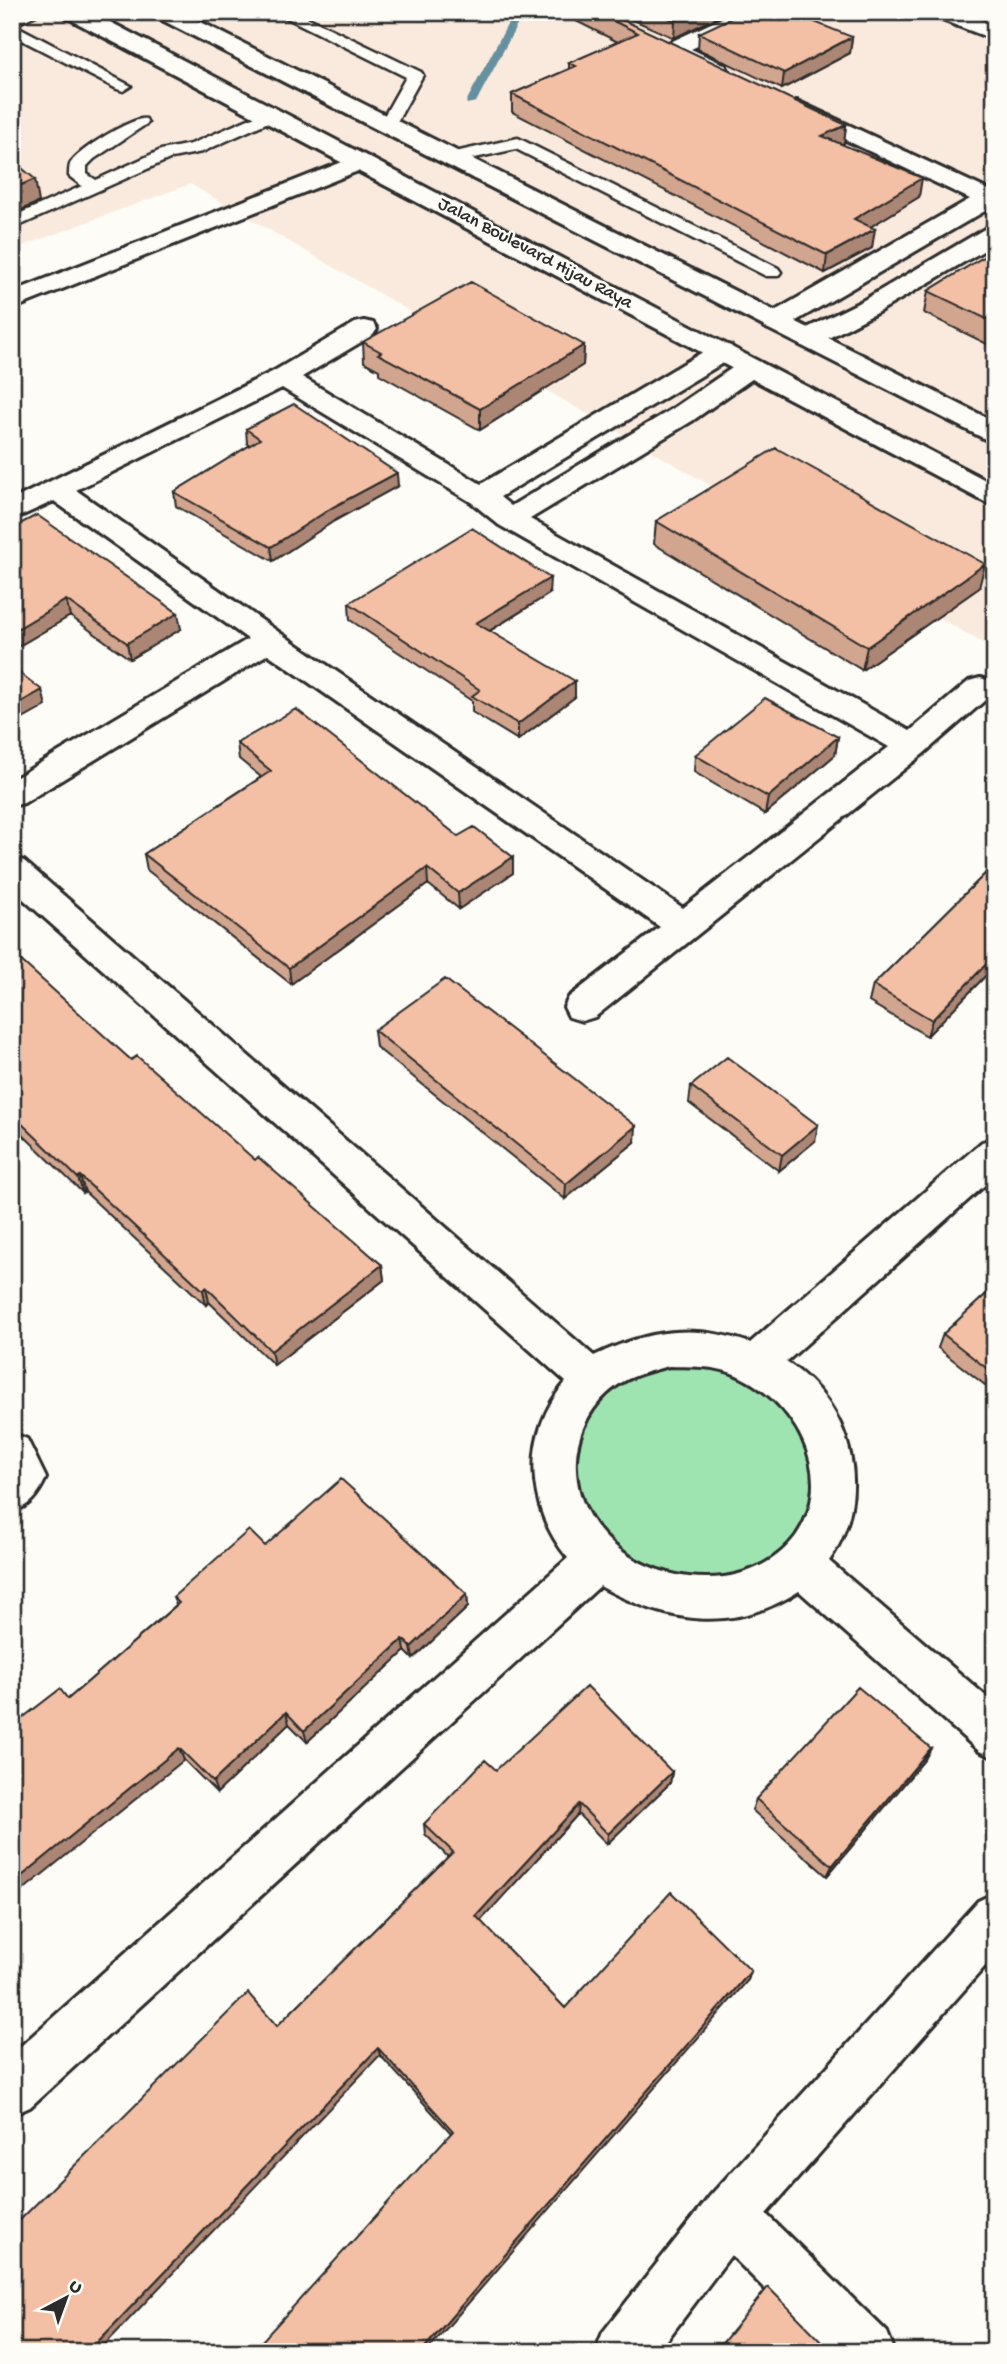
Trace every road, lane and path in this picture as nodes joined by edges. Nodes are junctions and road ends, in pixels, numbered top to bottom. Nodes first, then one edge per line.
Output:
1 (34, 12) edge
2 (164, 12) edge
3 (284, 12) edge
4 (752, 12) edge
5 (942, 12) edge
6 (78, 13) edge
7 (129, 18) dead end
8 (12, 21) edge
9 (105, 28) junction
10 (12, 29) edge
11 (995, 34) edge
12 (649, 38) edge
13 (674, 50) junction
14 (737, 79) edge
15 (124, 86) dead end
16 (775, 97) edge
17 (259, 109) junction
18 (140, 123) dead end
19 (387, 125) junction
20 (167, 154) junction
21 (452, 158) junction
22 (360, 163) junction
23 (95, 187) junction
24 (991, 201) edge
25 (12, 224) edge
26 (995, 233) edge
27 (904, 247) junction
28 (942, 265) junction
29 (772, 272) dead end
30 (12, 301) edge
31 (775, 322) junction
32 (364, 329) dead end
33 (808, 338) junction
34 (722, 352) junction
35 (750, 368) junction
36 (283, 377) junction
37 (995, 433) edge
38 (56, 489) junction
39 (481, 496) junction
40 (995, 496) edge
41 (12, 512) edge
42 (509, 519) junction
43 (269, 640) junction
44 (980, 688) dead end
45 (912, 746) junction
46 (12, 795) edge
47 (12, 870) edge
48 (684, 926) junction
49 (582, 1007) dead end
50 (995, 1153) edge
51 (755, 1364) junction
52 (593, 1380) junction
53 (12, 1452) edge
54 (12, 1493) edge
55 (597, 1560) junction
56 (800, 1564) junction
57 (995, 1735) edge
58 (995, 1918) edge
59 (12, 2090) edge
60 (729, 2215) junction
61 (623, 2352) edge
62 (867, 2352) edge

1 - 8 lane
2 - 19 street
3 - 19 lane
4 - 13 street
5 - 11 street
6 - 9 street, Jalan Boulevard Hijau Raya
7 - 9 street
9 - 17 street, Jalan Boulevard Hijau Raya
10 - 15 lane
12 - 13 street
13 - 14 street
16 - 24 street
17 - 20 lane
17 - 20 lane
17 - 22 street, Jalan Boulevard Hijau Raya
18 - 23 lane
19 - 21 street
20 - 23 lane
21 - 29 lane
21 - 31 street
22 - 30 street
22 - 34 street, Jalan Boulevard Hijau Raya
23 - 25 lane
24 - 27 street
26 - 28 street
27 - 28 street
27 - 31 street
28 - 33 street
31 - 33 street
32 - 36 street
33 - 37 street
34 - 35 street, Jalan Boulevard Hijau Raya
34 - 39 street
35 - 40 street, Jalan Boulevard Hijau Raya
35 - 42 street
36 - 38 street
36 - 39 street
38 - 41 street
38 - 43 street
39 - 42 street
42 - 45 street
43 - 46 street
43 - 48 street
44 - 45 street
45 - 48 street
47 - 52 street
48 - 49 street
50 - 51 street
51 - 52 street
51 - 56 street
52 - 55 street
53 - 54 street
55 - 56 street
55 - 59 street
56 - 57 street
58 - 60 street
60 - 61 street
60 - 62 street

